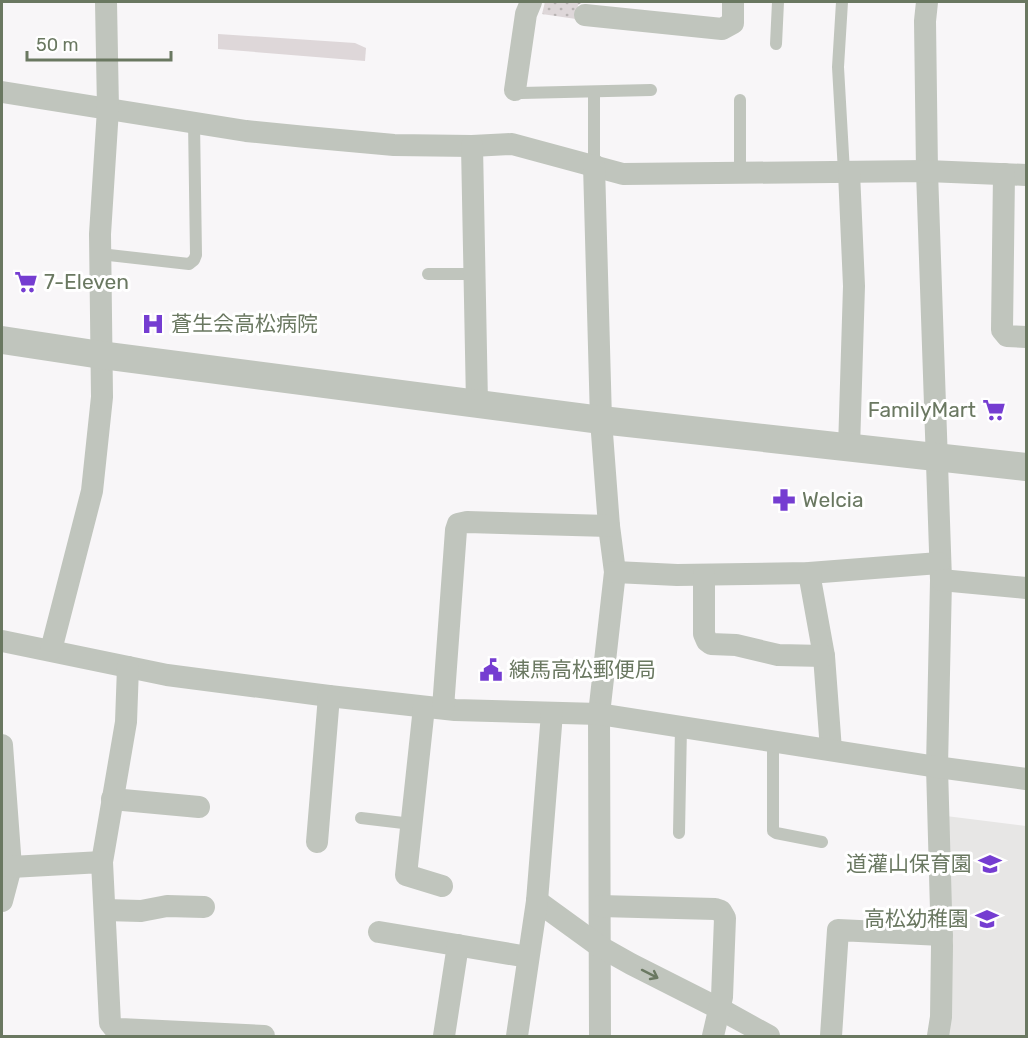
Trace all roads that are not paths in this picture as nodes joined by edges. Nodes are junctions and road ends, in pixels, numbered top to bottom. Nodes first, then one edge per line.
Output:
1 (106, 2) edge
2 (531, 2) edge
3 (733, 2) edge
4 (778, 2) edge
5 (842, 2) edge
6 (927, 2) edge
7 (595, 11) edge
8 (776, 44) dead end
9 (515, 90) joint
10 (651, 90) dead end
11 (2, 92) edge
12 (594, 92) junction
13 (740, 100) dead end
14 (108, 109) junction
15 (194, 122) junction
16 (472, 146) junction
17 (594, 165) junction
18 (927, 171) junction
19 (740, 172) junction
20 (847, 172) junction
21 (1004, 174) junction
22 (1026, 175) edge
23 (100, 254) junction
24 (428, 274) dead end
25 (475, 274) junction
26 (1026, 337) edge
27 (2, 340) edge
28 (101, 355) junction
29 (477, 403) junction
30 (601, 420) junction
31 (849, 448) junction
32 (937, 457) junction
33 (1026, 466) edge
34 (609, 526) junction
35 (615, 572) junction
36 (940, 572) junction
37 (809, 573) junction
38 (704, 575) junction
39 (1026, 588) edge
40 (2, 641) edge
41 (51, 650) junction
42 (824, 656) junction
43 (128, 667) junction
44 (329, 696) junction
45 (434, 707) junction
46 (552, 712) junction
47 (599, 714) junction
48 (681, 727) junction
49 (773, 741) junction
50 (2, 745) edge
51 (831, 750) junction
52 (937, 767) junction
53 (1026, 778) edge
54 (112, 799) junction
55 (199, 807) dead end
56 (361, 818) dead end
57 (412, 824) junction
58 (679, 832) dead end
59 (317, 842) dead end
60 (822, 842) dead end
61 (102, 862) junction
62 (11, 867) junction
63 (442, 886) dead end
64 (2, 901) edge
65 (537, 901) junction
66 (600, 906) junction
67 (204, 907) dead end
68 (105, 910) junction
69 (379, 932) dead end
70 (942, 935) junction
71 (458, 945) junction
72 (599, 946) junction
73 (528, 957) junction
74 (720, 1009) junction
75 (264, 1036) edge
76 (444, 1036) edge
77 (517, 1036) edge
78 (600, 1036) edge
79 (713, 1036) edge
80 (769, 1036) edge
81 (831, 1036) edge
82 (938, 1036) edge

1 - 14 street
2 - 9 street
3 - 7 street
4 - 8 lane
5 - 20 lane
6 - 18 street
9 - 12 lane
10 - 12 lane
11 - 14 street
12 - 17 lane
13 - 19 lane
14 - 15 street
14 - 23 street
15 - 16 street
15 - 23 lane
16 - 17 street
16 - 25 street
17 - 19 street
17 - 30 street
18 - 20 street
18 - 21 street
18 - 32 street
19 - 20 street
20 - 31 street
21 - 22 street
21 - 26 street
23 - 28 street
24 - 25 lane
25 - 29 street
27 - 28 street
28 - 29 street
28 - 41 street
29 - 30 street
30 - 31 street
30 - 34 street
31 - 32 street
32 - 33 street
32 - 36 street
34 - 35 street
34 - 45 street
35 - 38 street
35 - 47 street
36 - 37 street
36 - 39 street
36 - 52 street
37 - 38 street
37 - 42 street
38 - 42 street
40 - 41 street
41 - 43 street
42 - 51 street
43 - 44 street
43 - 54 street
44 - 45 street
44 - 59 street
45 - 46 street
45 - 57 street
46 - 47 street
46 - 65 street
47 - 48 street
47 - 66 street
48 - 49 street
48 - 58 lane
49 - 51 street
49 - 60 lane
50 - 62 street
51 - 52 street
52 - 53 street
52 - 70 street
54 - 55 street
54 - 61 street
56 - 57 lane
57 - 63 street
61 - 62 street
61 - 68 street
62 - 64 street
65 - 72 street
65 - 73 street
66 - 72 street
66 - 74 street
67 - 68 street
68 - 75 street
69 - 71 street
70 - 81 street
70 - 82 street
71 - 73 street
71 - 76 street
72 -> 74 street
72 - 78 street
73 - 77 street
74 - 79 street
74 - 80 street

